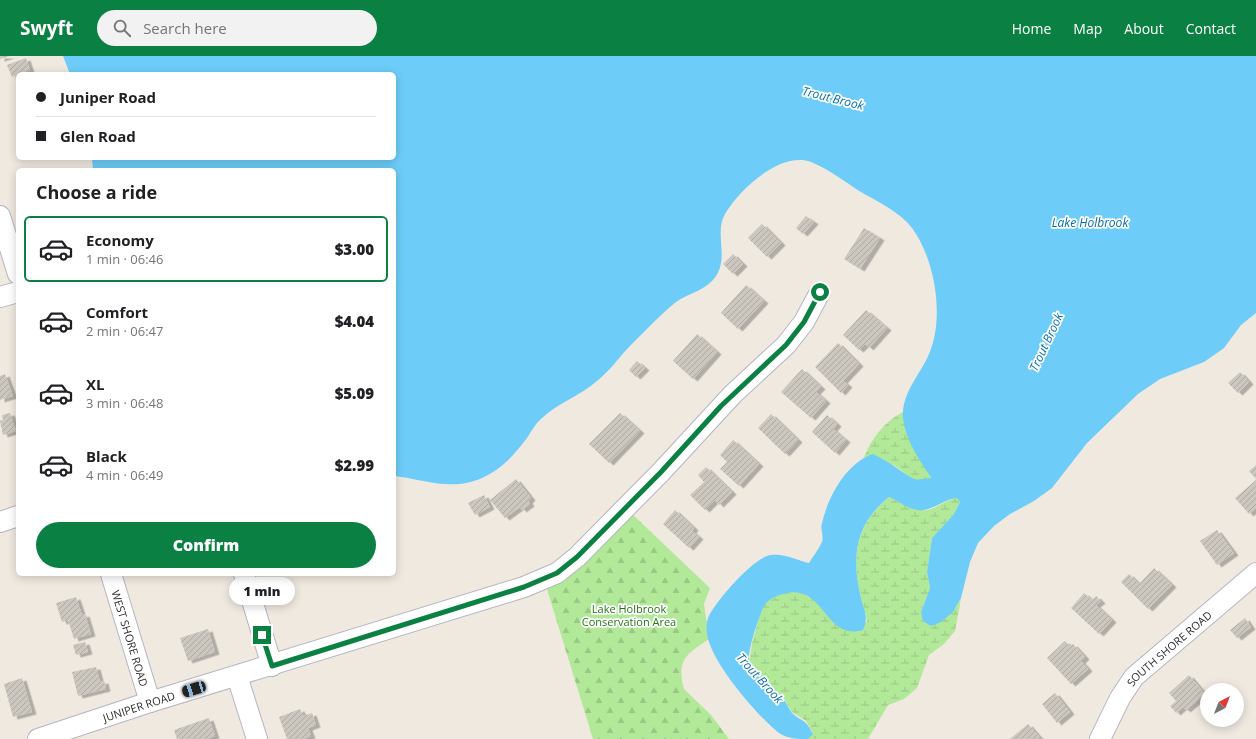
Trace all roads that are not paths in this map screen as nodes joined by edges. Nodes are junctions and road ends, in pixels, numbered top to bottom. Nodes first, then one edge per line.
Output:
1 (0, 216) edge
2 (16, 268) edge
3 (820, 292) dead end
4 (16, 293) edge
5 (0, 297) edge
6 (16, 517) edge
7 (0, 522) edge
8 (1256, 573) edge
9 (112, 576) edge
10 (245, 576) edge
11 (272, 666) junction
12 (237, 676) junction
13 (150, 702) junction
14 (38, 739) edge
15 (257, 739) edge
16 (1100, 739) edge

1 - 2 street
3 - 11 street, JUNIPER ROAD
4 - 5 street
6 - 7 street
8 - 16 street, SOUTH SHORE ROAD
9 - 13 street, WEST SHORE ROAD
10 - 11 street
11 - 12 street, JUNIPER ROAD
12 - 13 street, JUNIPER ROAD
12 - 15 street
13 - 14 street, JUNIPER ROAD

